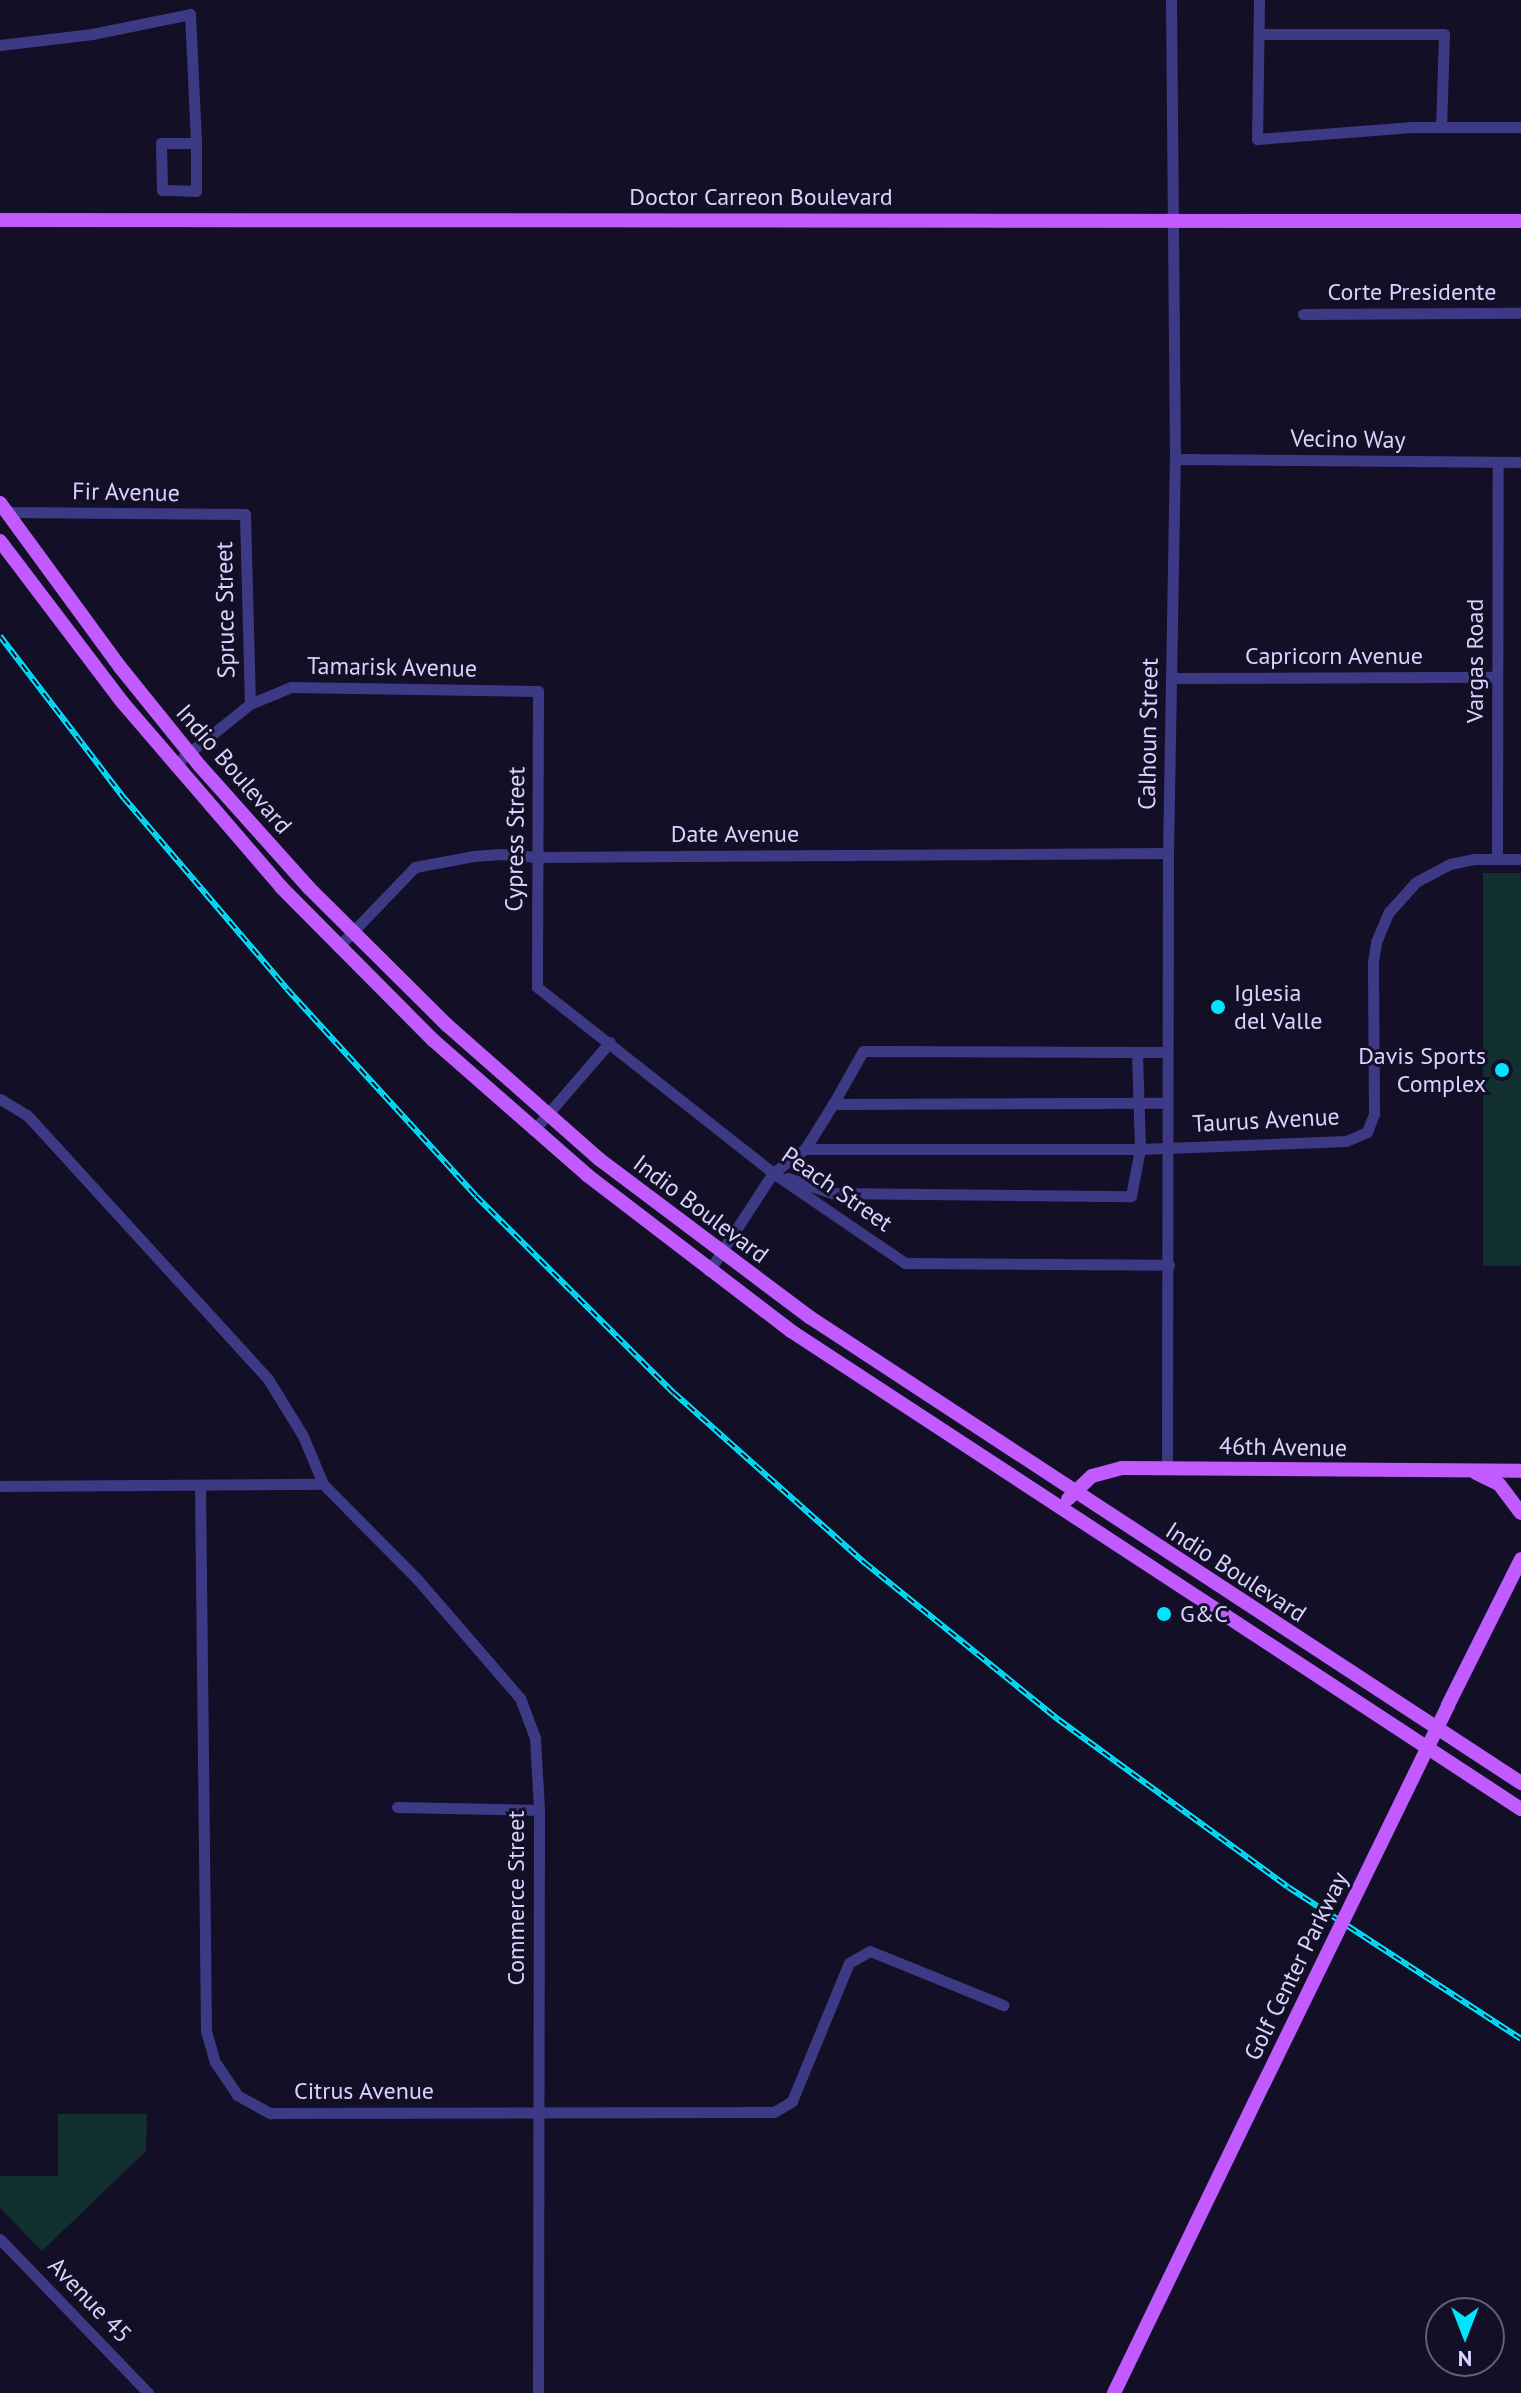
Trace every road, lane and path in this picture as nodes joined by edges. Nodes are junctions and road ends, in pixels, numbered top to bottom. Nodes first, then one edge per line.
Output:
1 (1171, 0) edge
2 (1259, 0) edge
3 (1259, 34) junction
4 (0, 45) edge
5 (1441, 127) junction
6 (1521, 127) edge
7 (196, 143) junction
8 (0, 220) edge
9 (1171, 220) junction
10 (1521, 221) edge
11 (1521, 313) edge
12 (1303, 314) dead end
13 (1175, 459) junction
14 (1498, 462) junction
15 (1521, 462) edge
16 (3, 508) edge
17 (245, 514) joint
18 (0, 541) edge
19 (1497, 677) junction
20 (1171, 678) junction
21 (538, 691) joint
22 (250, 704) junction
23 (189, 752) junction
24 (174, 765) junction
25 (1168, 853) junction
26 (536, 857) junction
27 (1497, 859) junction
28 (1521, 859) edge
29 (352, 932) junction
30 (338, 947) junction
31 (537, 987) joint
32 (610, 1042) junction
33 (1137, 1052) junction
34 (1167, 1052) junction
35 (0, 1099) edge
36 (1167, 1103) junction
37 (833, 1104) junction
38 (1137, 1105) junction
39 (547, 1115) junction
40 (534, 1130) junction
41 (1167, 1146) junction
42 (805, 1149) junction
43 (1140, 1149) junction
44 (773, 1173) junction
45 (720, 1254) junction
46 (1169, 1265) junction
47 (709, 1271) junction
48 (1167, 1468) junction
49 (1472, 1471) junction
50 (1521, 1471) edge
51 (323, 1484) junction
52 (0, 1486) edge
53 (200, 1486) junction
54 (1074, 1493) junction
55 (1060, 1508) junction
56 (1521, 1513) edge
57 (1521, 1559) edge
58 (1521, 1783) edge
59 (397, 1807) dead end
60 (1521, 1809) edge
61 (539, 1810) junction
62 (1003, 2005) dead end
63 (536, 2114) junction
64 (0, 2239) edge
65 (148, 2393) edge
66 (538, 2393) edge
67 (1114, 2393) edge

1 - 9 street, Calhoun Street
2 - 3 street
3 - 5 street
3 - 5 street
4 - 7 street
5 - 6 street
7 - 7 street
8 - 9 main road, Doctor Carreon Boulevard
9 - 10 main road, Doctor Carreon Boulevard
9 - 13 street, Calhoun Street
11 - 12 street, Corte Presidente
13 - 14 street, Vecino Way
13 - 20 street, Calhoun Street
14 - 15 street, Vecino Way
14 - 19 street, Vargas Road
16 - 17 street, Fir Avenue
16 - 23 main road, Indio Boulevard
17 - 22 street, Spruce Street
18 - 24 main road, Indio Boulevard
19 - 20 street, Capricorn Avenue
19 - 27 street, Vargas Road
20 - 25 street, Calhoun Street
21 - 22 street, Tamarisk Avenue
21 - 26 street, Cypress Street
22 - 23 street, Tamarisk Avenue
23 - 24 street, Tamarisk Avenue
23 - 29 main road, Indio Boulevard
24 - 30 main road, Indio Boulevard
25 - 26 street, Date Avenue
25 - 34 street, Calhoun Street
26 - 29 street, Date Avenue
26 - 31 street, Cypress Street
27 - 28 street
27 - 41 street, Taurus Avenue
29 - 30 street, Date Avenue
29 - 39 main road, Indio Boulevard
30 - 40 main road, Indio Boulevard
31 - 32 street, Peach Street
32 - 39 street
32 - 44 street, Peach Street
33 - 34 street
33 - 37 street
33 - 38 street
34 - 36 street, Calhoun Street
35 - 51 street
36 - 38 street
36 - 41 street, Calhoun Street
37 - 38 street
37 - 42 street
38 - 43 street
39 - 40 street
39 - 45 main road, Indio Boulevard
40 - 47 main road, Indio Boulevard
41 - 43 street, Taurus Avenue
41 - 46 street, Calhoun Street
42 - 43 street, Taurus Avenue
42 - 44 street
43 - 44 street
44 - 45 street
44 - 46 street, Peach Street
45 - 47 street
45 - 54 main road, Indio Boulevard
46 - 48 street, Calhoun Street
47 - 55 main road, Indio Boulevard
48 - 49 main road, 46th Avenue
48 - 54 main road, 46th Avenue
49 - 50 main road, 46th Avenue
49 - 56 main road
51 - 53 street
51 - 61 street, Commerce Street
52 - 53 street
53 - 63 street, Citrus Avenue
54 - 55 main road, 46th Avenue
54 - 58 main road, Indio Boulevard
55 - 60 main road, Indio Boulevard
57 - 67 main road, Golf Center Parkway, bridge
59 - 61 street
61 - 63 street, Commerce Street
62 - 63 street, Citrus Avenue
63 - 66 street, Commerce Street
64 - 65 street, Avenue 45

